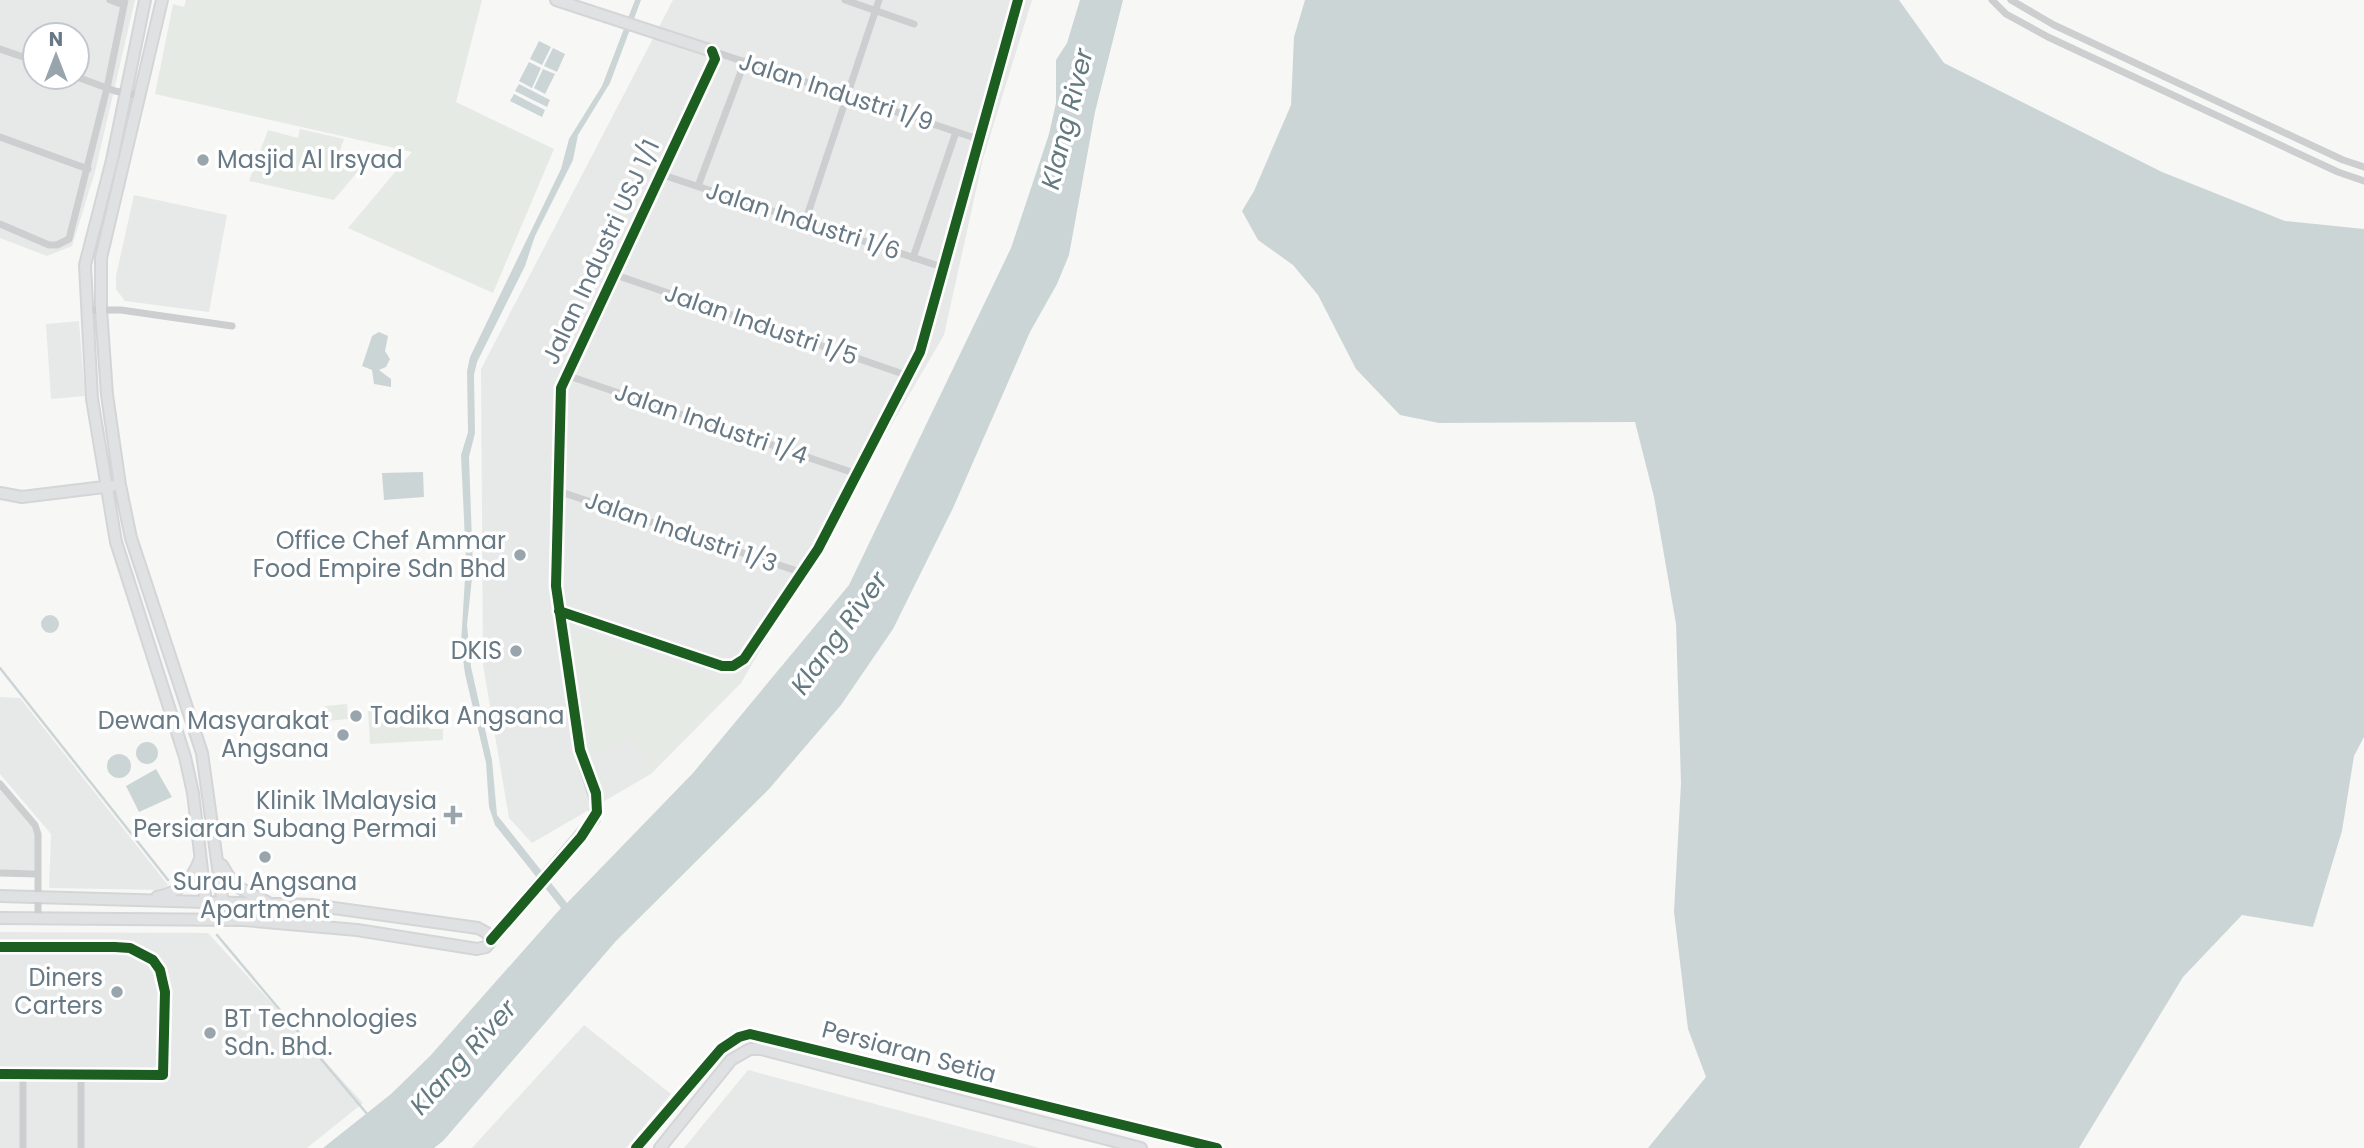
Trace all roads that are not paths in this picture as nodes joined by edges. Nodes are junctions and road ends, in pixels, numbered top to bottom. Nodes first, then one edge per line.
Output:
1 (110, 0) edge
2 (145, 0) edge
3 (162, 0) edge
4 (556, 0) edge
5 (845, 0) edge
6 (879, 0) edge
7 (1017, 0) edge
8 (1992, 0) edge
9 (2011, 0) edge
10 (124, 3) edge
11 (876, 11) junction
12 (914, 24) dead end
13 (0, 48) edge
14 (712, 51) junction
15 (21, 56) edge
16 (746, 61) junction
17 (91, 82) edge
18 (107, 88) junction
19 (125, 93) junction
20 (846, 94) junction
21 (141, 96) junction
22 (956, 132) junction
23 (0, 137) edge
24 (978, 139) junction
25 (2364, 167) edge
26 (88, 169) junction
27 (660, 173) junction
28 (2364, 181) edge
29 (698, 186) junction
30 (805, 222) junction
31 (0, 225) edge
32 (913, 258) junction
33 (945, 268) junction
34 (613, 274) junction
35 (100, 309) junction
36 (85, 310) junction
37 (233, 326) dead end
38 (565, 374) junction
39 (909, 376) junction
40 (101, 462) junction
41 (857, 474) junction
42 (120, 485) junction
43 (105, 487) junction
44 (83, 490) junction
45 (558, 491) junction
46 (0, 493) edge
47 (109, 507) junction
48 (803, 573) junction
49 (559, 611) junction
50 (0, 784) edge
51 (201, 854) junction
52 (218, 856) junction
53 (0, 873) edge
54 (38, 874) junction
55 (0, 896) edge
56 (38, 896) junction
57 (144, 900) junction
58 (206, 904) junction
59 (223, 904) junction
60 (271, 904) junction
61 (0, 918) edge
62 (38, 919) junction
63 (214, 919) junction
64 (491, 940) junction
65 (0, 947) edge
66 (744, 1036) junction
67 (746, 1051) junction
68 (0, 1074) edge
69 (23, 1074) junction
70 (81, 1075) junction
71 (23, 1148) edge
72 (81, 1148) edge
73 (636, 1148) edge
74 (660, 1148) edge
75 (1141, 1148) edge
76 (1217, 1148) edge

1 - 10 street
2 - 19 main road
3 - 21 main road
4 - 14 main road, Jalan Industri 1/9
5 - 11 street
6 - 11 street
7 - 24 street
8 - 28 street
9 - 25 street
10 - 18 street
11 - 12 street
11 - 20 street
13 - 15 street
14 - 16 street, Jalan Industri 1/9
14 - 27 main road, Jalan Industri USJ 1/1
16 - 20 street, Jalan Industri 1/9
16 - 29 street
17 - 18 street
18 - 19 street
18 - 26 street
19 - 21 street
19 - 36 main road
20 - 22 street, Jalan Industri 1/9
20 - 30 street
21 - 35 main road
22 - 24 street, Jalan Industri 1/9
22 - 32 street, Jalan Industri 1/9
23 - 26 street
24 - 33 street
26 - 31 street
27 - 29 street, Jalan Industri 1/6
27 - 34 main road, Jalan Industri USJ 1/1
29 - 30 street, Jalan Industri 1/6
30 - 32 street, Jalan Industri 1/6
32 - 33 street, Jalan Industri 1/6
33 - 39 street
34 - 38 main road, Jalan Industri USJ 1/1
34 - 39 street, Jalan Industri 1/5
35 - 36 street
35 - 37 street
35 - 42 main road
36 - 40 main road
38 - 41 street, Jalan Industri 1/4
38 - 45 main road, Jalan Industri USJ 1/1
39 - 41 street
40 - 43 main road
40 - 44 main road
41 - 48 street
42 - 43 main road
42 - 52 main road
43 - 44 main road
43 - 47 main road
44 - 46 main road
44 - 47 main road
45 - 48 street, Jalan Industri 1/3
45 - 49 main road, Jalan Industri USJ 1/1
47 - 51 main road
48 - 49 street
49 - 64 main road, Jalan Industri USJ 1/1
50 - 54 street
51 - 57 main road
51 - 58 main road
52 - 59 main road
52 - 60 main road
53 - 54 street
54 - 56 street
55 - 56 main road
56 - 57 main road
56 - 62 street
57 - 58 main road
58 - 59 main road
58 - 63 main road
59 - 60 main road
59 - 63 main road
60 - 64 main road
61 - 62 main road
62 - 63 main road
63 - 64 main road
65 - 70 street
66 - 67 main road
66 - 73 main road
66 - 76 main road, Persiaran Setia
67 - 74 main road
67 - 75 main road, Persiaran Setia
68 - 69 street
69 - 70 street
69 - 71 street
70 - 72 street

